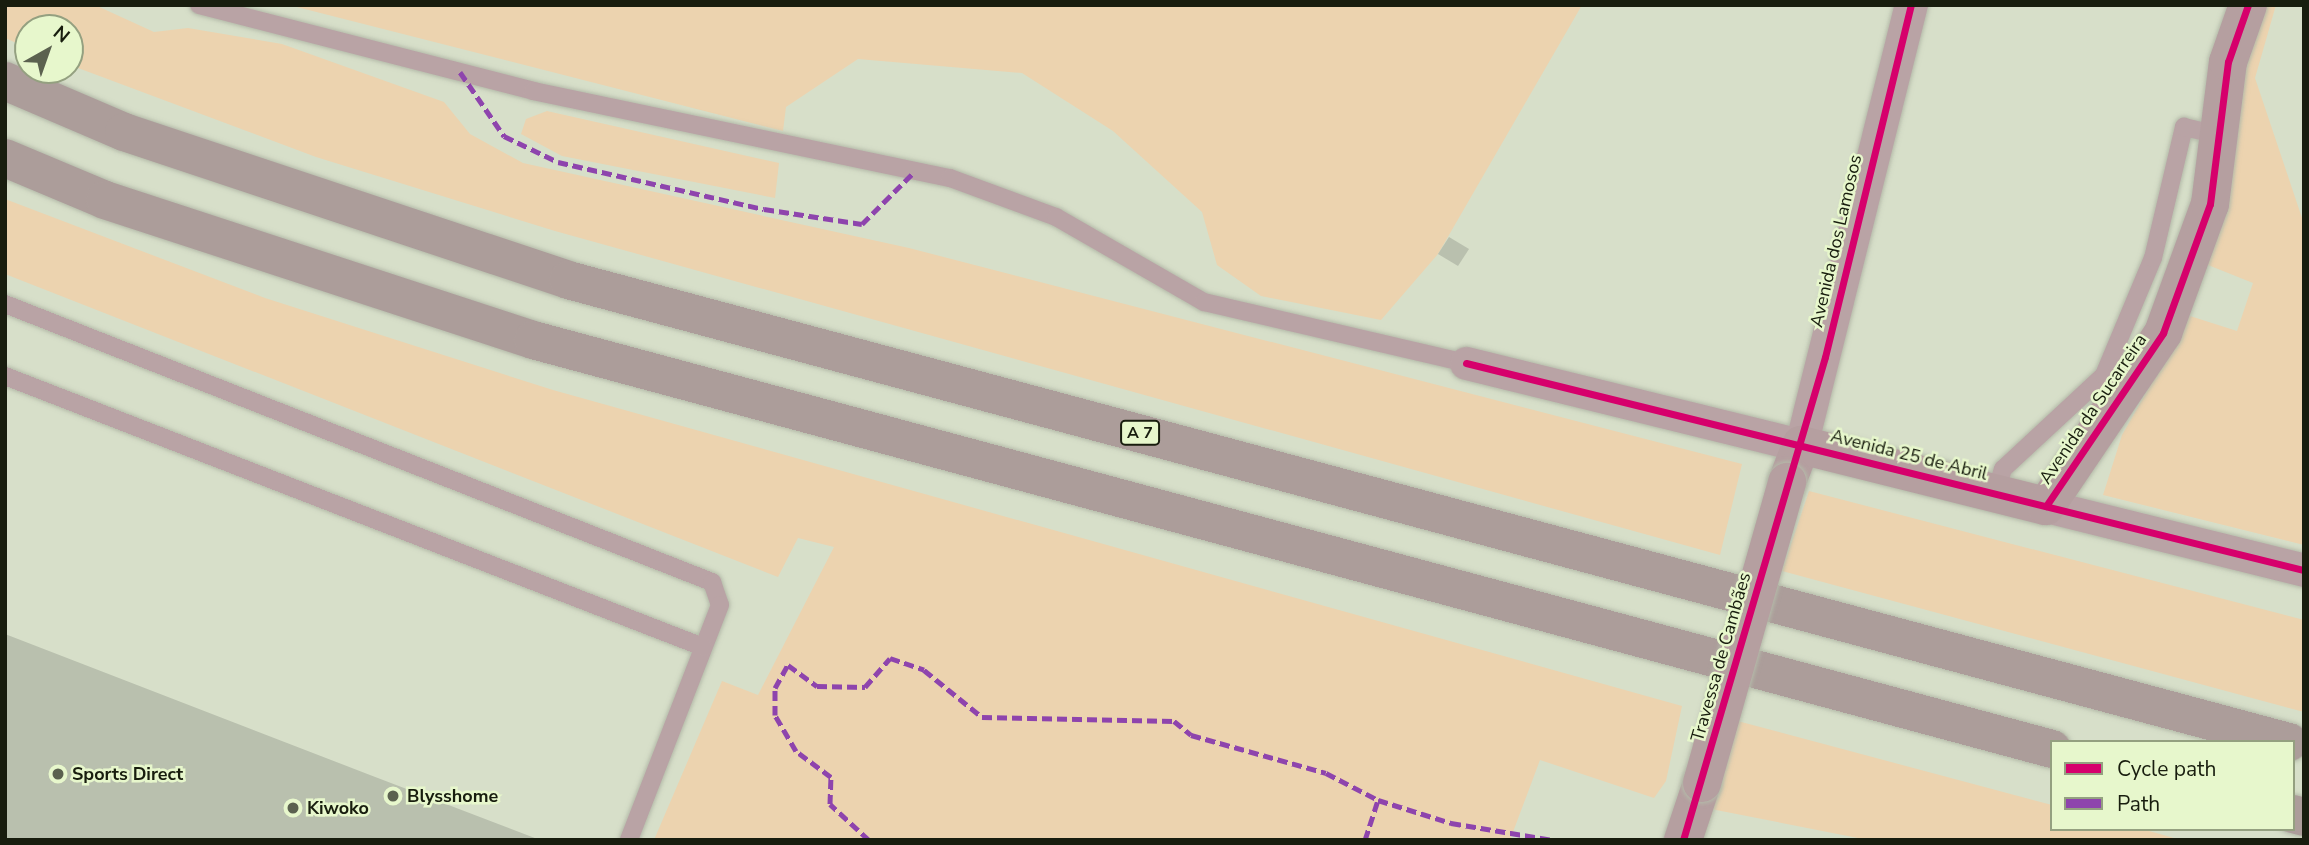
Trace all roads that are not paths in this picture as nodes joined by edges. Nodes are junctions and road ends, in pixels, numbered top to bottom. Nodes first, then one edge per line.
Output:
1 (199, 5) edge
2 (1911, 5) edge
3 (2248, 5) edge
4 (5, 81) edge
5 (2222, 136) junction
6 (5, 158) edge
7 (2153, 257) junction
8 (2189, 269) junction
9 (5, 304) edge
10 (1466, 363) joint
11 (5, 376) edge
12 (1801, 444) junction
13 (1787, 482) joint
14 (1996, 493) junction
15 (2046, 506) junction
16 (2304, 570) edge
17 (703, 647) junction
18 (2284, 740) edge
19 (2050, 748) edge
20 (629, 840) edge
21 (1683, 840) edge

1 - 10 lane
2 - 12 street, Avenida dos Lamosos
3 - 5 street, Avenida da Sucarreira
4 - 18 highway, A 7
5 - 7 lane
5 - 8 street, Avenida da Sucarreira
6 - 19 highway
7 - 8 lane
7 - 14 lane
8 - 15 street, Avenida da Sucarreira
9 - 17 lane
10 - 12 street, Avenida 25 de Abril
11 - 17 lane
12 - 13 street, Avenida dos Lamosos
12 - 14 street, Avenida 25 de Abril
13 - 21 street, Travessa de Cambães, bridge
14 - 15 street, Avenida 25 de Abril
15 - 16 street, Avenida 25 de Abril
17 - 20 lane

